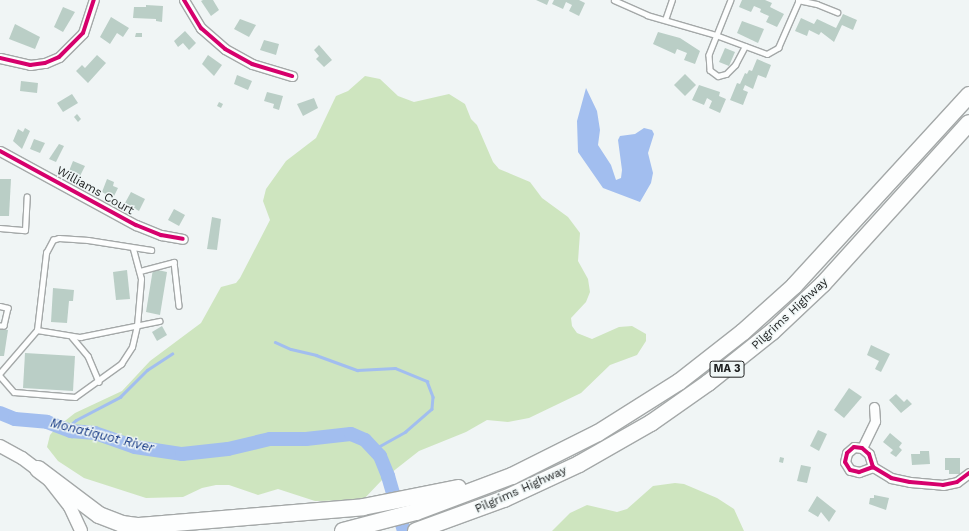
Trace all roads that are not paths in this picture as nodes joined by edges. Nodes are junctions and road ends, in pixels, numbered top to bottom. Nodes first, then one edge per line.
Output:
1 (94, 0) edge
2 (184, 0) edge
3 (614, 0) edge
4 (672, 0) edge
5 (731, 0) edge
6 (798, 0) edge
7 (837, 12) dead end
8 (665, 20) junction
9 (716, 35) junction
10 (744, 46) junction
11 (0, 58) edge
12 (292, 76) dead end
13 (969, 95) edge
14 (969, 123) edge
15 (0, 151) edge
16 (27, 197) dead end
17 (0, 228) edge
18 (183, 239) dead end
19 (133, 249) junction
20 (151, 250) dead end
21 (140, 270) junction
22 (0, 306) edge
23 (179, 306) dead end
24 (159, 322) dead end
25 (0, 326) edge
26 (138, 326) junction
27 (37, 330) junction
28 (72, 337) junction
29 (0, 374) edge
30 (99, 382) junction
31 (874, 407) dead end
32 (0, 445) edge
33 (862, 448) junction
34 (579, 464) junction
35 (872, 467) junction
36 (38, 469) junction
37 (969, 473) edge
38 (414, 505) junction
39 (419, 530) edge
40 (81, 531) edge
41 (343, 531) edge
42 (448, 531) edge

1 - 11 street
2 - 12 street
3 - 8 lane
4 - 8 lane
5 - 9 lane
6 - 7 lane
6 - 10 lane
8 - 9 lane
9 - 10 lane
9 - 10 lane
13 - 38 highway, Pilgrims Highway / MA 3
14 - 34 highway, Pilgrims Highway / MA 3
15 - 18 street, Williams Court
16 - 17 lane
19 - 20 lane
19 - 21 lane
19 - 27 lane
21 - 23 lane
21 - 26 lane
22 - 25 lane
24 - 26 lane
26 - 28 lane
26 - 30 lane
27 - 28 lane
27 - 29 lane
28 - 30 lane
29 - 30 lane
31 - 33 street
32 - 36 main road
33 - 35 street
33 - 35 street
34 - 39 highway, Pilgrims Highway / MA 3
34 - 42 highway
35 - 37 street
36 - 38 highway
36 - 40 main road
38 - 41 highway

